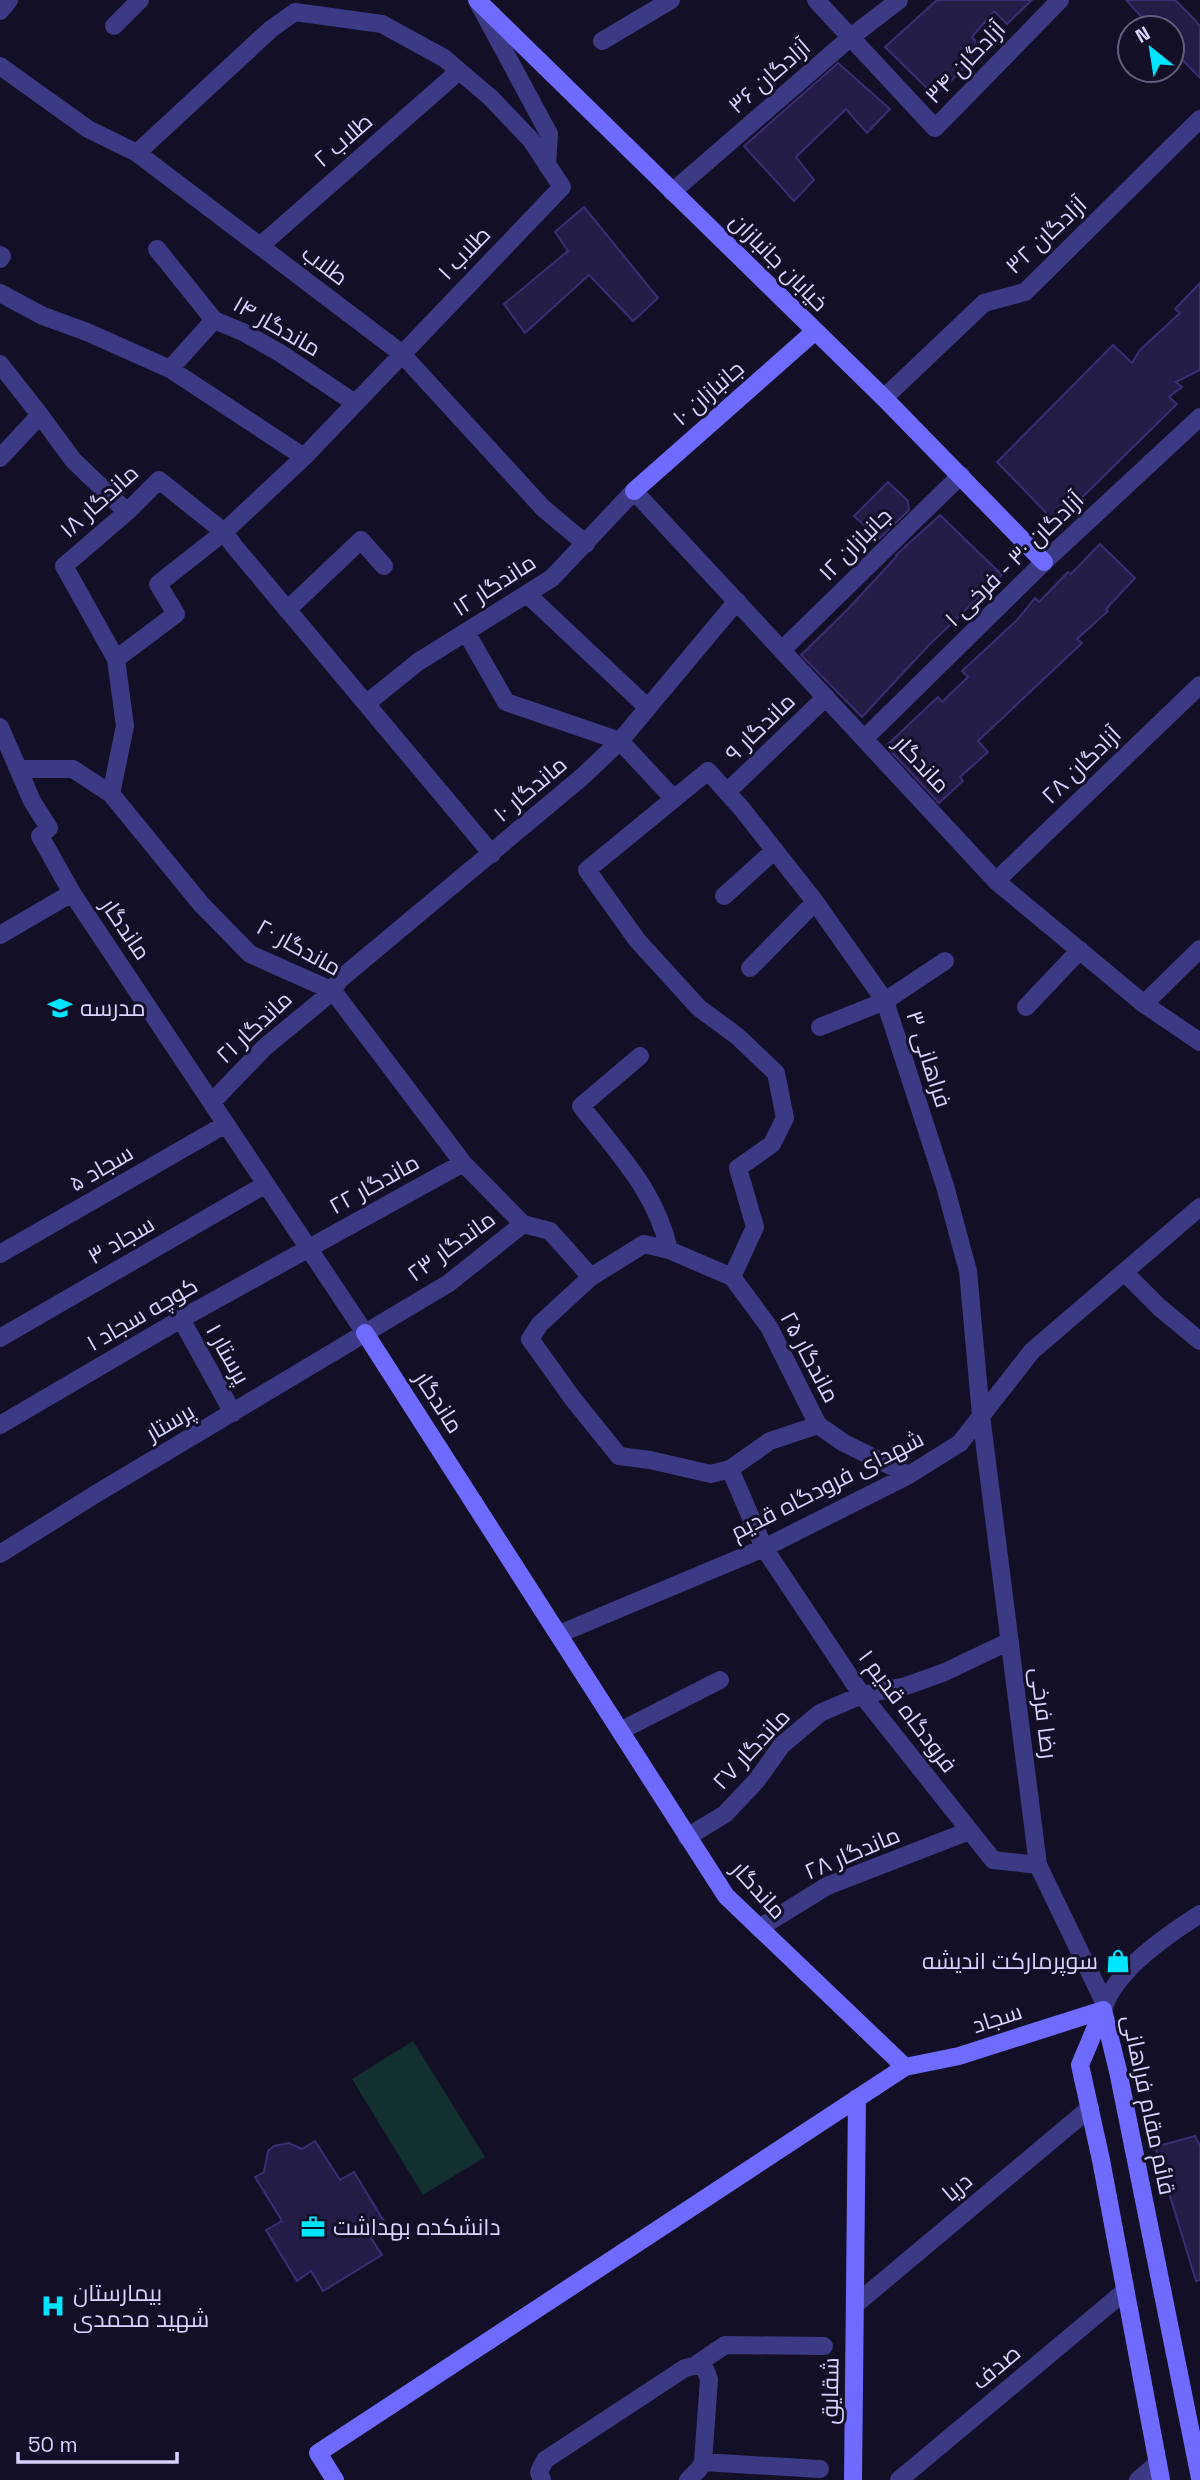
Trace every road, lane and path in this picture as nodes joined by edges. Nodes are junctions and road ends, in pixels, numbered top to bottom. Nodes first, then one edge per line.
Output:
1 (9, 0) edge
2 (139, 0) edge
3 (477, 0) edge
4 (671, 0) edge
5 (816, 0) edge
6 (1060, 0) edge
7 (896, 1) edge
8 (0, 11) edge
9 (114, 26) dead end
10 (851, 37) junction
11 (601, 41) dead end
12 (0, 66) edge
13 (459, 71) junction
14 (1200, 119) edge
15 (137, 153) junction
16 (547, 165) junction
17 (672, 192) junction
18 (260, 246) junction
19 (157, 249) dead end
20 (0, 293) edge
21 (214, 320) junction
22 (814, 332) junction
23 (401, 354) junction
24 (0, 364) edge
25 (170, 369) junction
26 (884, 398) junction
27 (355, 403) junction
28 (40, 415) junction
29 (1200, 417) edge
30 (304, 457) junction
31 (0, 458) edge
32 (961, 475) junction
33 (634, 491) junction
34 (127, 513) junction
35 (224, 532) junction
36 (586, 544) junction
37 (1044, 562) junction
38 (384, 566) dead end
39 (527, 594) junction
40 (737, 601) junction
41 (287, 610) junction
42 (466, 632) junction
43 (783, 649) junction
44 (116, 659) junction
45 (1200, 685) edge
46 (826, 697) junction
47 (367, 704) junction
48 (647, 707) junction
49 (1, 731) edge
50 (865, 738) junction
51 (620, 741) junction
52 (18, 769) junction
53 (727, 792) junction
54 (111, 794) junction
55 (673, 797) junction
56 (775, 850) junction
57 (492, 854) junction
58 (996, 881) junction
59 (72, 893) junction
60 (724, 896) dead end
61 (815, 902) junction
62 (0, 935) edge
63 (1200, 949) edge
64 (1080, 950) junction
65 (945, 961) dead end
66 (750, 968) dead end
67 (333, 991) junction
68 (885, 1001) junction
69 (1144, 1004) junction
70 (1026, 1007) dead end
71 (820, 1027) dead end
72 (1200, 1042) edge
73 (640, 1056) dead end
74 (212, 1102) junction
75 (226, 1124) junction
76 (463, 1163) junction
77 (267, 1184) junction
78 (1200, 1207) edge
79 (523, 1224) junction
80 (310, 1248) junction
81 (669, 1250) junction
82 (0, 1254) edge
83 (1125, 1273) junction
84 (591, 1277) junction
85 (732, 1277) junction
86 (181, 1320) junction
87 (365, 1333) junction
88 (0, 1338) edge
89 (1200, 1341) edge
90 (233, 1413) junction
91 (981, 1415) junction
92 (0, 1425) edge
93 (818, 1425) junction
94 (730, 1469) junction
95 (909, 1475) junction
96 (764, 1548) junction
97 (0, 1554) edge
98 (559, 1634) junction
99 (1010, 1641) junction
100 (720, 1681) dead end
101 (862, 1695) junction
102 (620, 1731) junction
103 (969, 1831) junction
104 (687, 1837) junction
105 (1038, 1865) junction
106 (1200, 1914) edge
107 (759, 1928) junction
108 (1104, 2007) junction
109 (905, 2067) junction
110 (857, 2098) junction
111 (1090, 2108) junction
112 (1125, 2291) junction
113 (856, 2304) junction
114 (824, 2346) dead end
115 (697, 2364) junction
116 (703, 2462) junction
117 (820, 2469) dead end
118 (1160, 2471) edge
119 (1200, 2479) edge
120 (335, 2480) edge
121 (542, 2480) edge
122 (688, 2480) edge
123 (853, 2480) edge
124 (899, 2480) edge
125 (1138, 2480) edge

1 - 8 street
2 - 9 street
3 - 16 street
3 - 17 street, خیابان جانبازان
4 - 11 street
5 - 10 street
6 - 10 street, آزادگان ۳۴
7 - 10 street, آزادگان ۳۶
10 - 17 street, آزادگان ۳۶
12 - 15 street, طلاب
13 - 15 street
13 - 16 street
13 - 18 street, طلاب ۲
14 - 26 street, آزادگان ۳۲
15 - 18 street, طلاب
16 - 23 street, طلاب ۱
17 - 22 street, خیابان جانبازان
18 - 23 street, طلاب
19 - 21 street, ماندگار ۱۴
20 - 25 street
21 - 25 street
21 - 27 street, ماندگار ۱۴
22 - 26 street, خیابان جانبازان
22 - 33 street, جانبازان ۱۰
23 - 27 street, طلاب ۱
23 - 36 street, طلاب
24 - 28 street
25 - 30 street
26 - 32 street, خیابان جانبازان
27 - 30 street, طلاب ۱
28 - 31 street
28 - 34 street
29 - 37 street, آزادگان ۳۰ - فرخی ۱
30 - 35 street, طلاب ۱
32 - 37 street, خیابان جانبازان
32 - 43 street, جانبازان ۱۲
33 - 36 street, ماندگار ۱۲
33 - 40 street, ماندگار
34 - 35 street, ماندگار ۱۸
34 - 44 street, ماندگار ۱۸
35 - 41 street
35 - 44 street, طلاب ۱
36 - 39 street, ماندگار ۱۲
37 - 50 street, آزادگان ۳۰ - فرخی ۱
38 - 41 street
39 - 42 street, ماندگار ۱۲
39 - 48 street
40 - 43 street, ماندگار
40 - 48 street, ماندگار ۱۰
41 - 47 street
42 - 47 street, ماندگار ۱۲
42 - 51 street
43 - 46 street, ماندگار
44 - 54 street
45 - 58 street, آزادگان ۲۸
46 - 50 street, ماندگار
46 - 53 street, ماندگار ۹
47 - 57 street
48 - 51 street, ماندگار ۱۰
49 - 52 street, ماندگار
50 - 58 street, ماندگار
51 - 55 street
51 - 57 street, ماندگار ۱۰
52 - 54 street, ماندگار ۲۰
52 - 59 street, ماندگار
53 - 55 street, فراهانی ۳
53 - 56 street, فراهانی ۳
54 - 67 street, ماندگار ۲۰
55 - 85 street
56 - 60 street
56 - 61 street, فراهانی ۳
57 - 67 street, ماندگار ۱۰
58 - 64 street, ماندگار
59 - 62 street
59 - 74 street, ماندگار
61 - 66 street
61 - 68 street, فراهانی ۳
63 - 69 street
64 - 69 street, ماندگار
64 - 70 street
65 - 68 street
67 - 74 street, ماندگار ۲۱
67 - 76 street, ماندگار ۲۰
68 - 71 street
68 - 91 street, فراهانی ۳
69 - 72 street, ماندگار
73 - 81 street
74 - 75 street, ماندگار
75 - 77 street, ماندگار
75 - 82 street, سجاد ۵
76 - 79 street, ماندگار ۲۰
76 - 80 street, ماندگار ۲۲
77 - 80 street, ماندگار
77 - 88 street, سجاد ۳
78 - 83 street, شهدای فرودگاه قدیم
79 - 84 street, ماندگار ۲۳
79 - 87 street, ماندگار ۲۳
80 - 86 street, کوچه سجاد ۱
80 - 87 street, ماندگار
81 - 84 street
81 - 85 street
83 - 89 street
83 - 91 street, شهدای فرودگاه قدیم
84 - 94 street
85 - 93 street, ماندگار ۲۵
86 - 90 street, پرستار ۱
86 - 92 street, کوچه سجاد ۱
87 - 90 street, پرستار
87 - 98 street, ماندگار
90 - 97 street, پرستار
91 - 95 street, شهدای فرودگاه قدیم
91 - 99 street, رضا فرخی
93 - 94 street, ماندگار ۲۵
93 - 95 street
94 - 96 street, فرودگاه قدیم ۱
95 - 96 street, شهدای فرودگاه قدیم
96 - 98 street, شهدای فرودگاه قدیم
96 - 101 street, فرودگاه قدیم ۱
98 - 102 street, ماندگار
99 - 101 street, ماندگار ۲۷
99 - 105 street, رضا فرخی
100 - 102 street
101 - 103 street, فرودگاه قدیم ۱
101 - 104 street, ماندگار ۲۷
102 - 104 street, ماندگار
103 - 105 street, فرودگاه قدیم ۱
103 - 107 street, ماندگار ۲۸
104 - 107 street, ماندگار
105 - 108 street, رضا فرخی
106 - 108 street
107 - 109 street, ماندگار
108 - 109 street, سجاد
108 - 111 street, قائم مقام فراهانی
108 - 119 street, قائم مقام فراهانی
109 - 110 street
110 - 113 street, شقایق
110 - 120 street
111 - 112 street, قائم مقام فراهانی
111 - 113 street, دریا
112 - 118 street, قائم مقام فراهانی
112 - 124 street, صدف
113 - 123 street, شقایق
114 - 115 street
115 - 116 street
115 - 121 street
116 - 117 street
116 - 122 street
118 - 125 street

